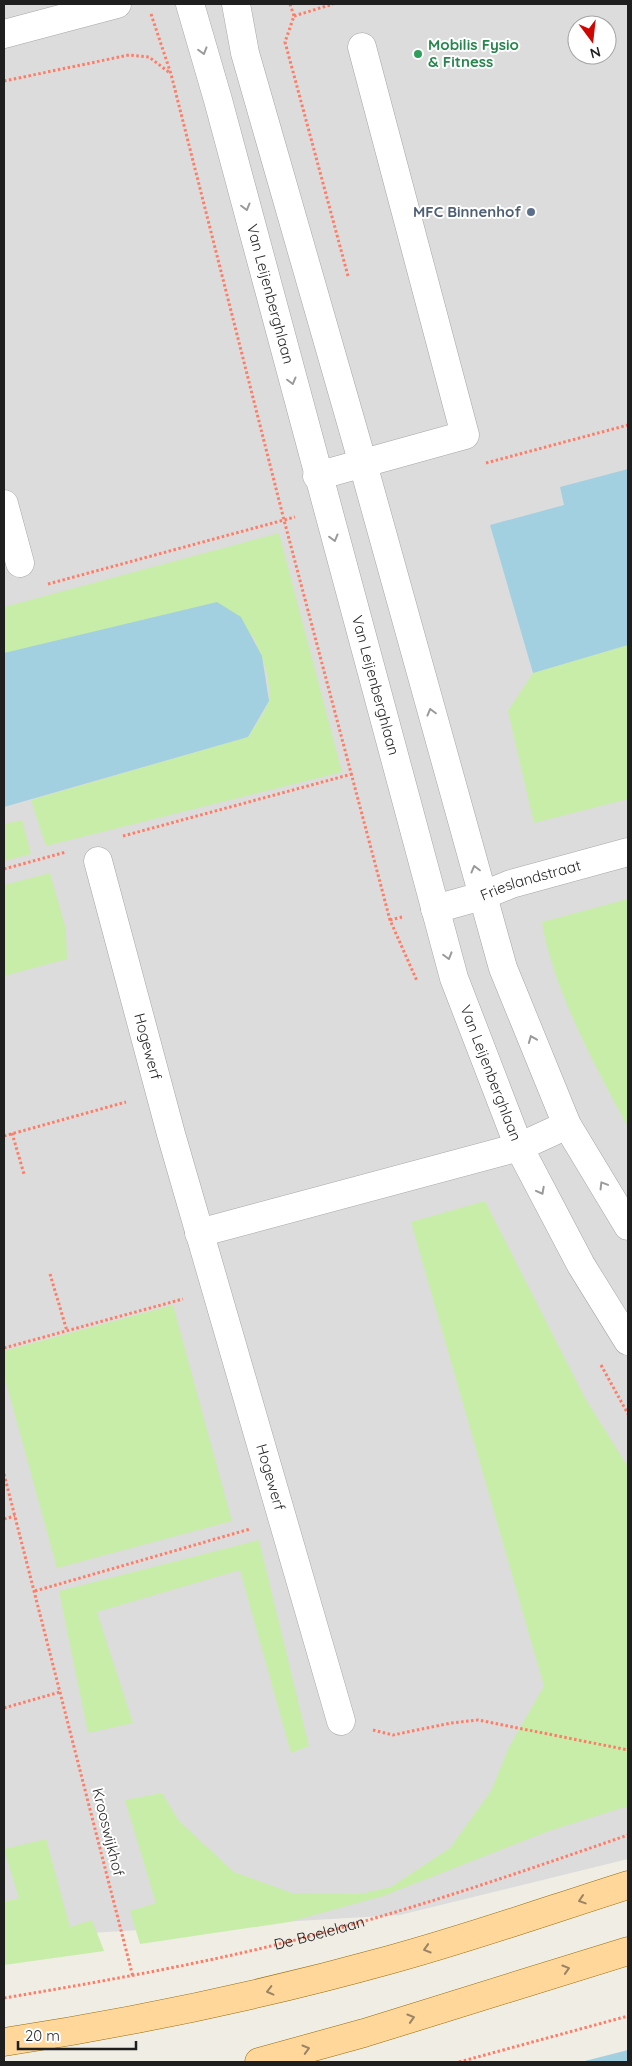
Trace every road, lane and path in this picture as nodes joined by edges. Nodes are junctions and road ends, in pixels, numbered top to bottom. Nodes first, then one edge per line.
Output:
1 (117, 4) edge
2 (190, 4) edge
3 (236, 4) edge
4 (290, 4) edge
5 (333, 4) edge
6 (150, 13) dead end
7 (294, 16) junction
8 (4, 34) edge
9 (285, 42) junction
10 (362, 48) dead end
11 (244, 53) junction
12 (206, 62) junction
13 (171, 74) junction
14 (4, 81) edge
15 (349, 282) dead end
16 (628, 425) edge
17 (523, 454) dead end
18 (363, 464) junction
19 (317, 476) junction
20 (4, 504) edge
21 (326, 508) junction
22 (284, 520) junction
23 (20, 563) dead end
24 (47, 584) dead end
25 (352, 774) junction
26 (122, 836) dead end
27 (368, 836) dead end
28 (628, 852) edge
29 (87, 855) joint
30 (4, 869) edge
31 (482, 896) junction
32 (435, 910) junction
33 (159, 1092) junction
34 (567, 1125) junction
35 (12, 1133) junction
36 (4, 1136) edge
37 (519, 1147) junction
38 (24, 1174) dead end
39 (628, 1226) edge
40 (199, 1233) junction
41 (50, 1274) dead end
42 (215, 1290) junction
43 (67, 1331) junction
44 (628, 1341) edge
45 (4, 1348) edge
46 (4, 1474) edge
47 (15, 1516) junction
48 (4, 1520) edge
49 (282, 1520) junction
50 (35, 1591) junction
51 (60, 1692) junction
52 (4, 1708) edge
53 (341, 1721) joint
54 (628, 1750) edge
55 (628, 1835) edge
56 (628, 1885) edge
57 (628, 1951) edge
58 (133, 1977) junction
59 (4, 1998) edge
60 (628, 2016) edge
61 (4, 2042) edge
62 (259, 2062) edge
63 (458, 2062) edge

1 - 8 street
2 -> 12 street, Van Leijenberghlaan
3 - 11 street
4 - 7 path
5 - 7 path
6 - 13 path
7 - 9 path
9 - 11 path
9 - 15 path
10 - 18 street
11 - 18 street
12 - 13 path
12 -> 19 street, Van Leijenberghlaan
13 - 14 path
13 - 22 path
16 - 17 path
18 - 19 street
31 -> 18 street
19 - 21 street, Van Leijenberghlaan
20 - 23 street
21 - 22 path
21 -> 32 street, Van Leijenberghlaan
22 - 24 path
22 - 25 path
25 - 26 path
25 - 27 path
28 - 31 street, Frieslandstraat
29 - 30 path
29 - 33 street, Hogewerf
31 - 32 street, Frieslandstraat
34 -> 31 street
32 -> 37 street, Van Leijenberghlaan
33 - 35 path
33 - 40 street, Hogewerf
34 - 37 street
39 -> 34 street
35 - 36 path
35 - 38 path
37 - 40 street
37 -> 44 street, Van Leijenberghlaan
40 - 42 street, Hogewerf
41 - 43 path
42 - 43 path
42 - 49 street, Hogewerf
43 - 45 path
46 - 47 path, Krooswijkhof
47 - 48 path
47 - 50 path, Krooswijkhof
49 - 50 path
49 - 53 street, Hogewerf
50 - 51 path, Krooswijkhof
51 - 52 path
51 - 58 path, Krooswijkhof
53 - 54 path
55 - 58 path, De Boelelaan
56 -> 61 main road
62 -> 57 main road
58 - 59 path, De Boelelaan
60 - 63 path

